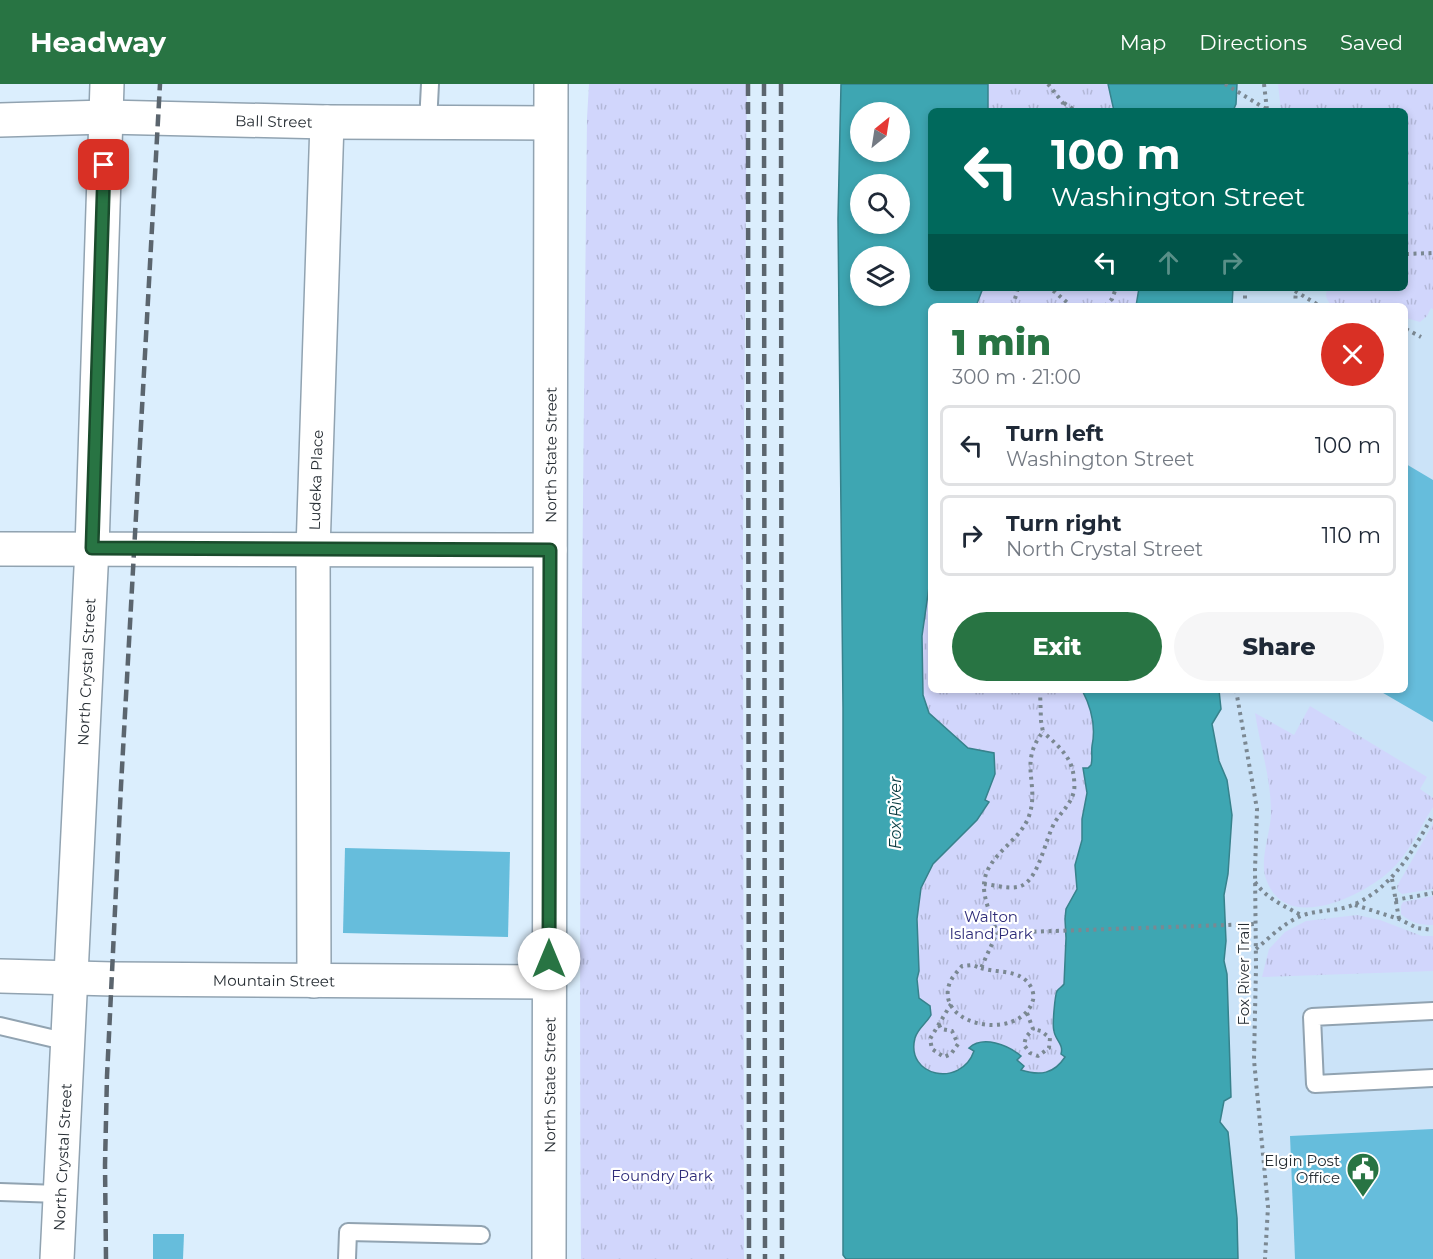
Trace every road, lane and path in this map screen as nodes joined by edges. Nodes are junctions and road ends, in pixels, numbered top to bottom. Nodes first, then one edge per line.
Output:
1 (106, 84) edge
2 (430, 84) edge
3 (551, 84) edge
4 (1048, 84) edge
5 (1225, 84) edge
6 (1264, 84) edge
7 (1063, 103) junction
8 (1066, 108) edge
9 (1071, 108) edge
10 (1264, 108) edge
11 (1267, 108) edge
12 (106, 117) junction
13 (0, 120) edge
14 (327, 122) junction
15 (428, 123) junction
16 (550, 123) junction
17 (1433, 253) edge
18 (1408, 254) edge
19 (1053, 291) edge
20 (1297, 291) edge
21 (1068, 303) edge
22 (1315, 303) edge
23 (1408, 330) edge
24 (1420, 337) dead end
25 (92, 548) junction
26 (0, 549) edge
27 (313, 550) junction
28 (550, 550) junction
29 (1040, 693) edge
30 (1237, 693) edge
31 (1043, 732) junction
32 (1433, 815) edge
33 (1392, 878) junction
34 (1255, 882) junction
35 (984, 884) junction
36 (1433, 893) edge
37 (1395, 900) junction
38 (1354, 905) junction
39 (1302, 915) junction
40 (1399, 919) junction
41 (1255, 924) junction
42 (1433, 930) edge
43 (997, 933) junction
44 (1256, 949) junction
45 (981, 968) junction
46 (0, 976) edge
47 (72, 977) junction
48 (314, 981) junction
49 (548, 982) junction
50 (951, 1004) junction
51 (1433, 1011) edge
52 (1027, 1012) junction
53 (939, 1025) junction
54 (0, 1026) edge
55 (1033, 1029) junction
56 (68, 1042) junction
57 (1433, 1078) edge
58 (0, 1192) edge
59 (59, 1194) junction
60 (481, 1235) dead end
61 (57, 1259) edge
62 (347, 1259) edge
63 (549, 1259) edge
64 (1265, 1259) edge

1 - 12 street, North Crystal Street
2 - 15 lane
3 - 16 street, North State Street
4 - 7 path
5 - 10 path
6 - 11 path
7 - 8 path
7 - 9 path
12 - 13 street, Ball Street
12 - 14 street, Ball Street
12 - 25 street, North Crystal Street
14 - 15 street, Ball Street
14 - 27 street, Ludeka Place
15 - 16 street, Ball Street
16 - 28 street, North State Street
17 - 18 path
19 - 21 path
20 - 22 path
23 - 24 path
25 - 26 street
25 - 27 street
25 - 47 street, North Crystal Street
27 - 28 street
27 - 48 street, Ludeka Place
28 - 49 street, North State Street
29 - 31 path
30 - 34 path, Fox River Trail
31 - 35 path
31 - 35 path
32 - 33 path
33 - 37 path
33 - 38 path
34 - 39 path
34 - 41 path, Fox River Trail
35 - 43 path
36 - 37 path
37 - 40 path
38 - 39 path
38 - 40 path
39 - 44 path
40 - 42 path
41 - 43 path
41 - 44 path, Fox River Trail
43 - 45 path
44 - 64 path, Fox River Trail
45 - 50 path
45 - 52 path
46 - 47 street, Mountain Street
47 - 48 street, Mountain Street
47 - 56 street, North Crystal Street
48 - 49 street, Mountain Street
49 - 63 street, North State Street
50 - 52 path
50 - 53 path
51 - 57 lane
52 - 55 path
53 - 53 path
54 - 56 lane
55 - 55 path
56 - 59 street, North Crystal Street
58 - 59 lane
59 - 61 street, North Crystal Street
60 - 62 lane

